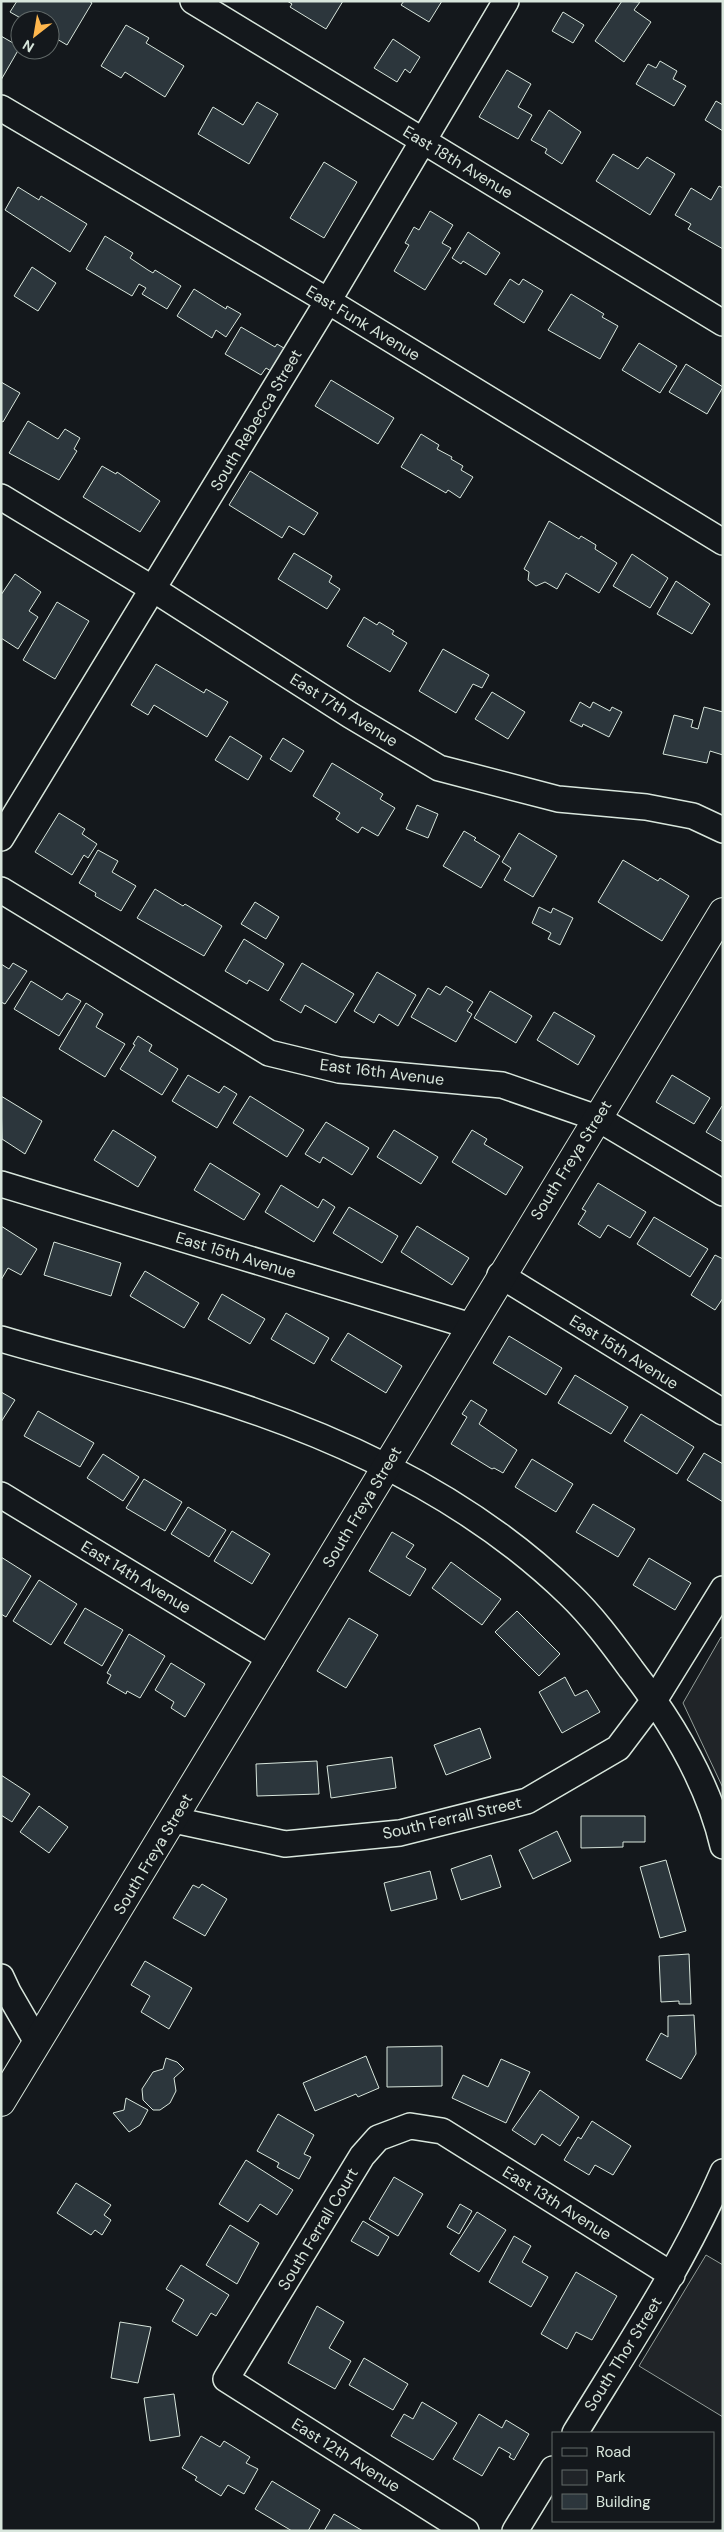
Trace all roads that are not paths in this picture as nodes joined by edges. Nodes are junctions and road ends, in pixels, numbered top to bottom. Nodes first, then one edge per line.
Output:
1 (193, 1) edge
2 (506, 1) edge
3 (1, 108) edge
4 (423, 141) junction
5 (328, 301) junction
6 (723, 323) edge
7 (1, 497) edge
8 (723, 542) edge
9 (153, 589) junction
10 (723, 830) edge
11 (1, 838) edge
12 (1, 890) edge
13 (723, 912) edge
14 (598, 1118) junction
15 (1, 1184) edge
16 (723, 1193) edge
17 (500, 1275) junction
18 (471, 1326) junction
19 (1, 1339) edge
20 (723, 1412) edge
21 (386, 1466) junction
22 (1, 1495) edge
23 (723, 1589) edge
24 (271, 1658) junction
25 (655, 1699) junction
26 (174, 1820) junction
27 (723, 1846) edge
28 (1, 1977) edge
29 (37, 2042) junction
30 (1, 2102) edge
31 (442, 2131) joint
32 (723, 2172) edge
33 (672, 2275) junction
34 (226, 2379) joint
35 (576, 2432) edge
36 (552, 2471) edge
37 (466, 2531) edge
38 (515, 2531) edge

1 - 4 street, East 18th Avenue
2 - 4 street, South Rebecca Street
3 - 5 street, East Funk Avenue
4 - 5 street, South Rebecca Street
4 - 6 street, East 18th Avenue
5 - 8 street, East Funk Avenue
5 - 9 street, South Rebecca Street
7 - 9 street, East 17th Avenue
9 - 10 street, East 17th Avenue
9 - 11 street, South Rebecca Street
12 - 14 street, East 16th Avenue
13 - 14 main road, South Freya Street
14 - 16 street, East 16th Avenue
14 - 17 main road, South Freya Street
15 - 18 street, East 15th Avenue
17 - 18 main road, South Freya Street
17 - 20 street, East 15th Avenue
18 - 21 main road, South Freya Street
19 - 21 street
21 - 24 main road, South Freya Street
21 - 25 street
22 - 24 street, East 14th Avenue
23 - 25 street, South Ferrall Street
24 - 26 main road, South Freya Street
25 - 26 street, South Ferrall Street
25 - 27 street
26 - 29 main road, South Freya Street
28 - 29 street
29 - 30 main road, South Freya Street
31 - 33 street, East 13th Avenue
31 - 34 street, South Ferrall Court
32 - 33 street, South Thor Street
33 - 35 street, South Thor Street
34 - 37 street, East 12th Avenue
36 - 38 street

